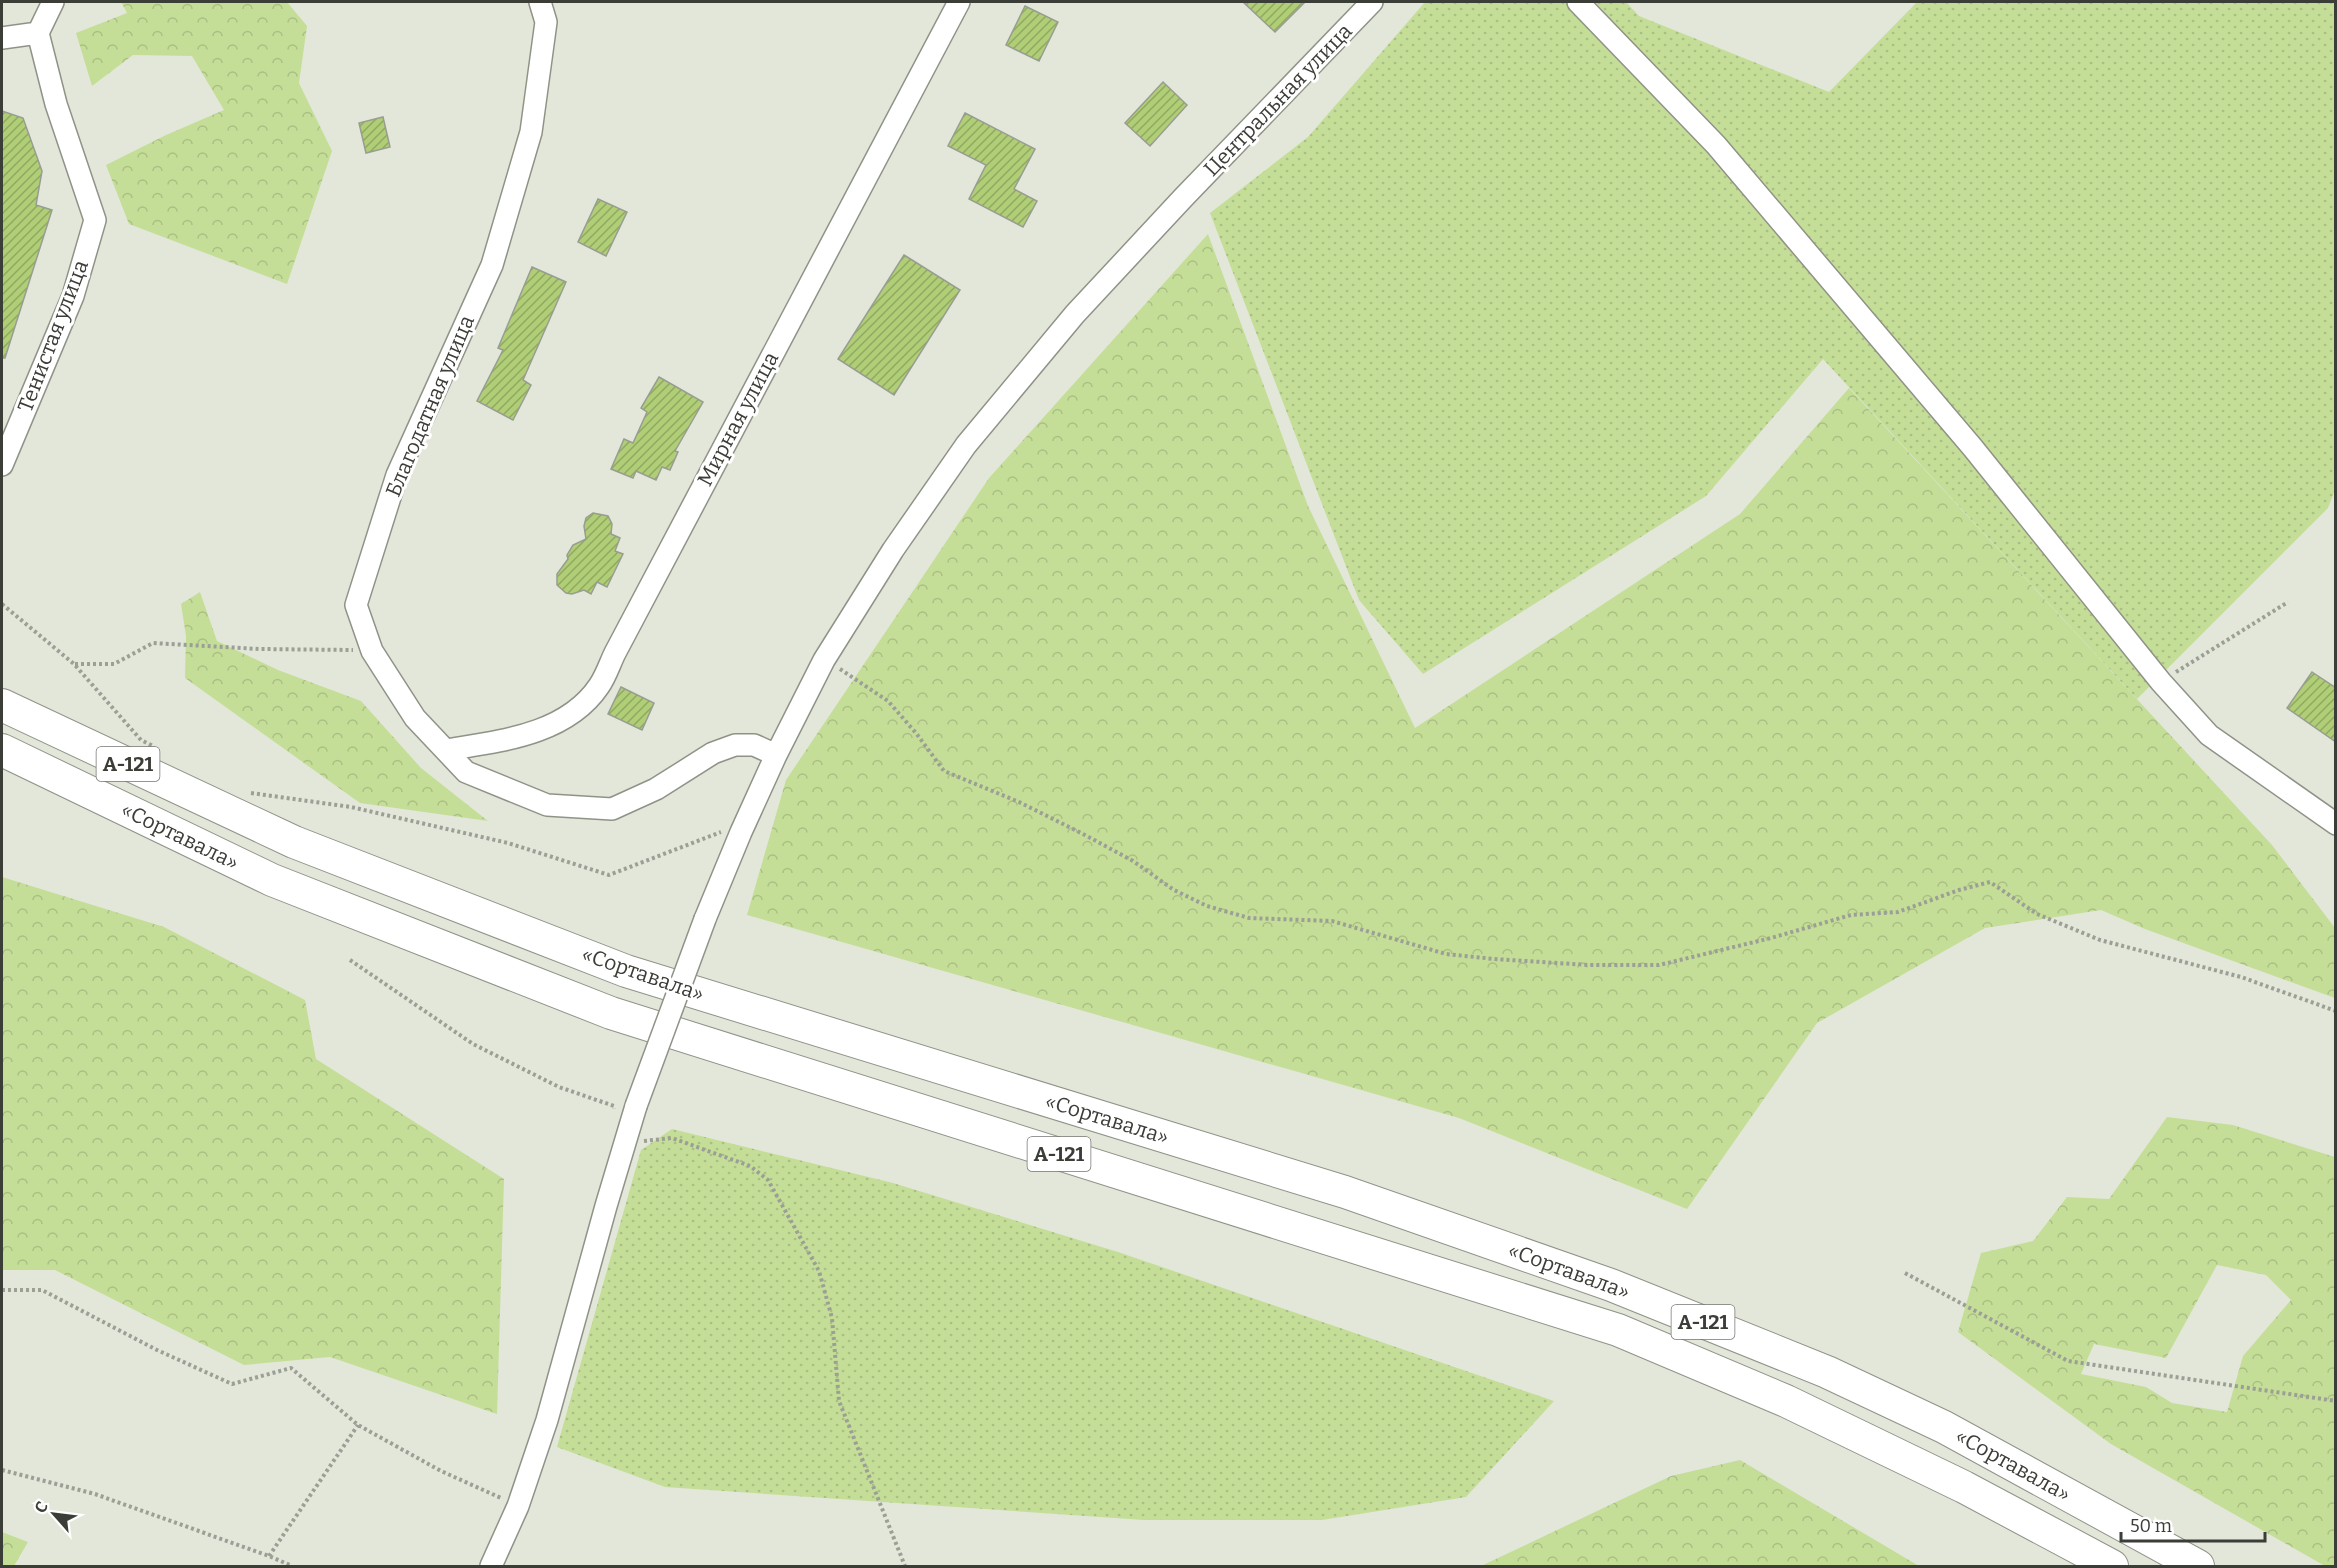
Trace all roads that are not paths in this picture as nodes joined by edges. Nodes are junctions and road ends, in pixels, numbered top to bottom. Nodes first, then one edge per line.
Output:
1 (53, 2) edge
2 (540, 2) edge
3 (959, 2) edge
4 (1372, 2) edge
5 (1578, 2) edge
6 (38, 33) junction
7 (2, 38) edge
8 (2, 465) edge
9 (2, 705) edge
10 (2, 750) edge
11 (446, 750) junction
12 (776, 755) junction
13 (2336, 824) edge
14 (490, 1566) edge
15 (2112, 1566) edge
16 (2198, 1566) edge

1 - 6 street
2 - 11 street, Благодатная улица
3 - 11 street, Мирная улица
4 - 12 street, Центральная улица
5 - 13 street
6 - 7 street
6 - 8 street, Тенистая улица
9 - 16 highway, «Сортавала» / А-121
10 - 15 highway, «Сортавала» / А-121
11 - 12 street, Благодатная улица
12 - 14 street, Центральная улица, bridge

